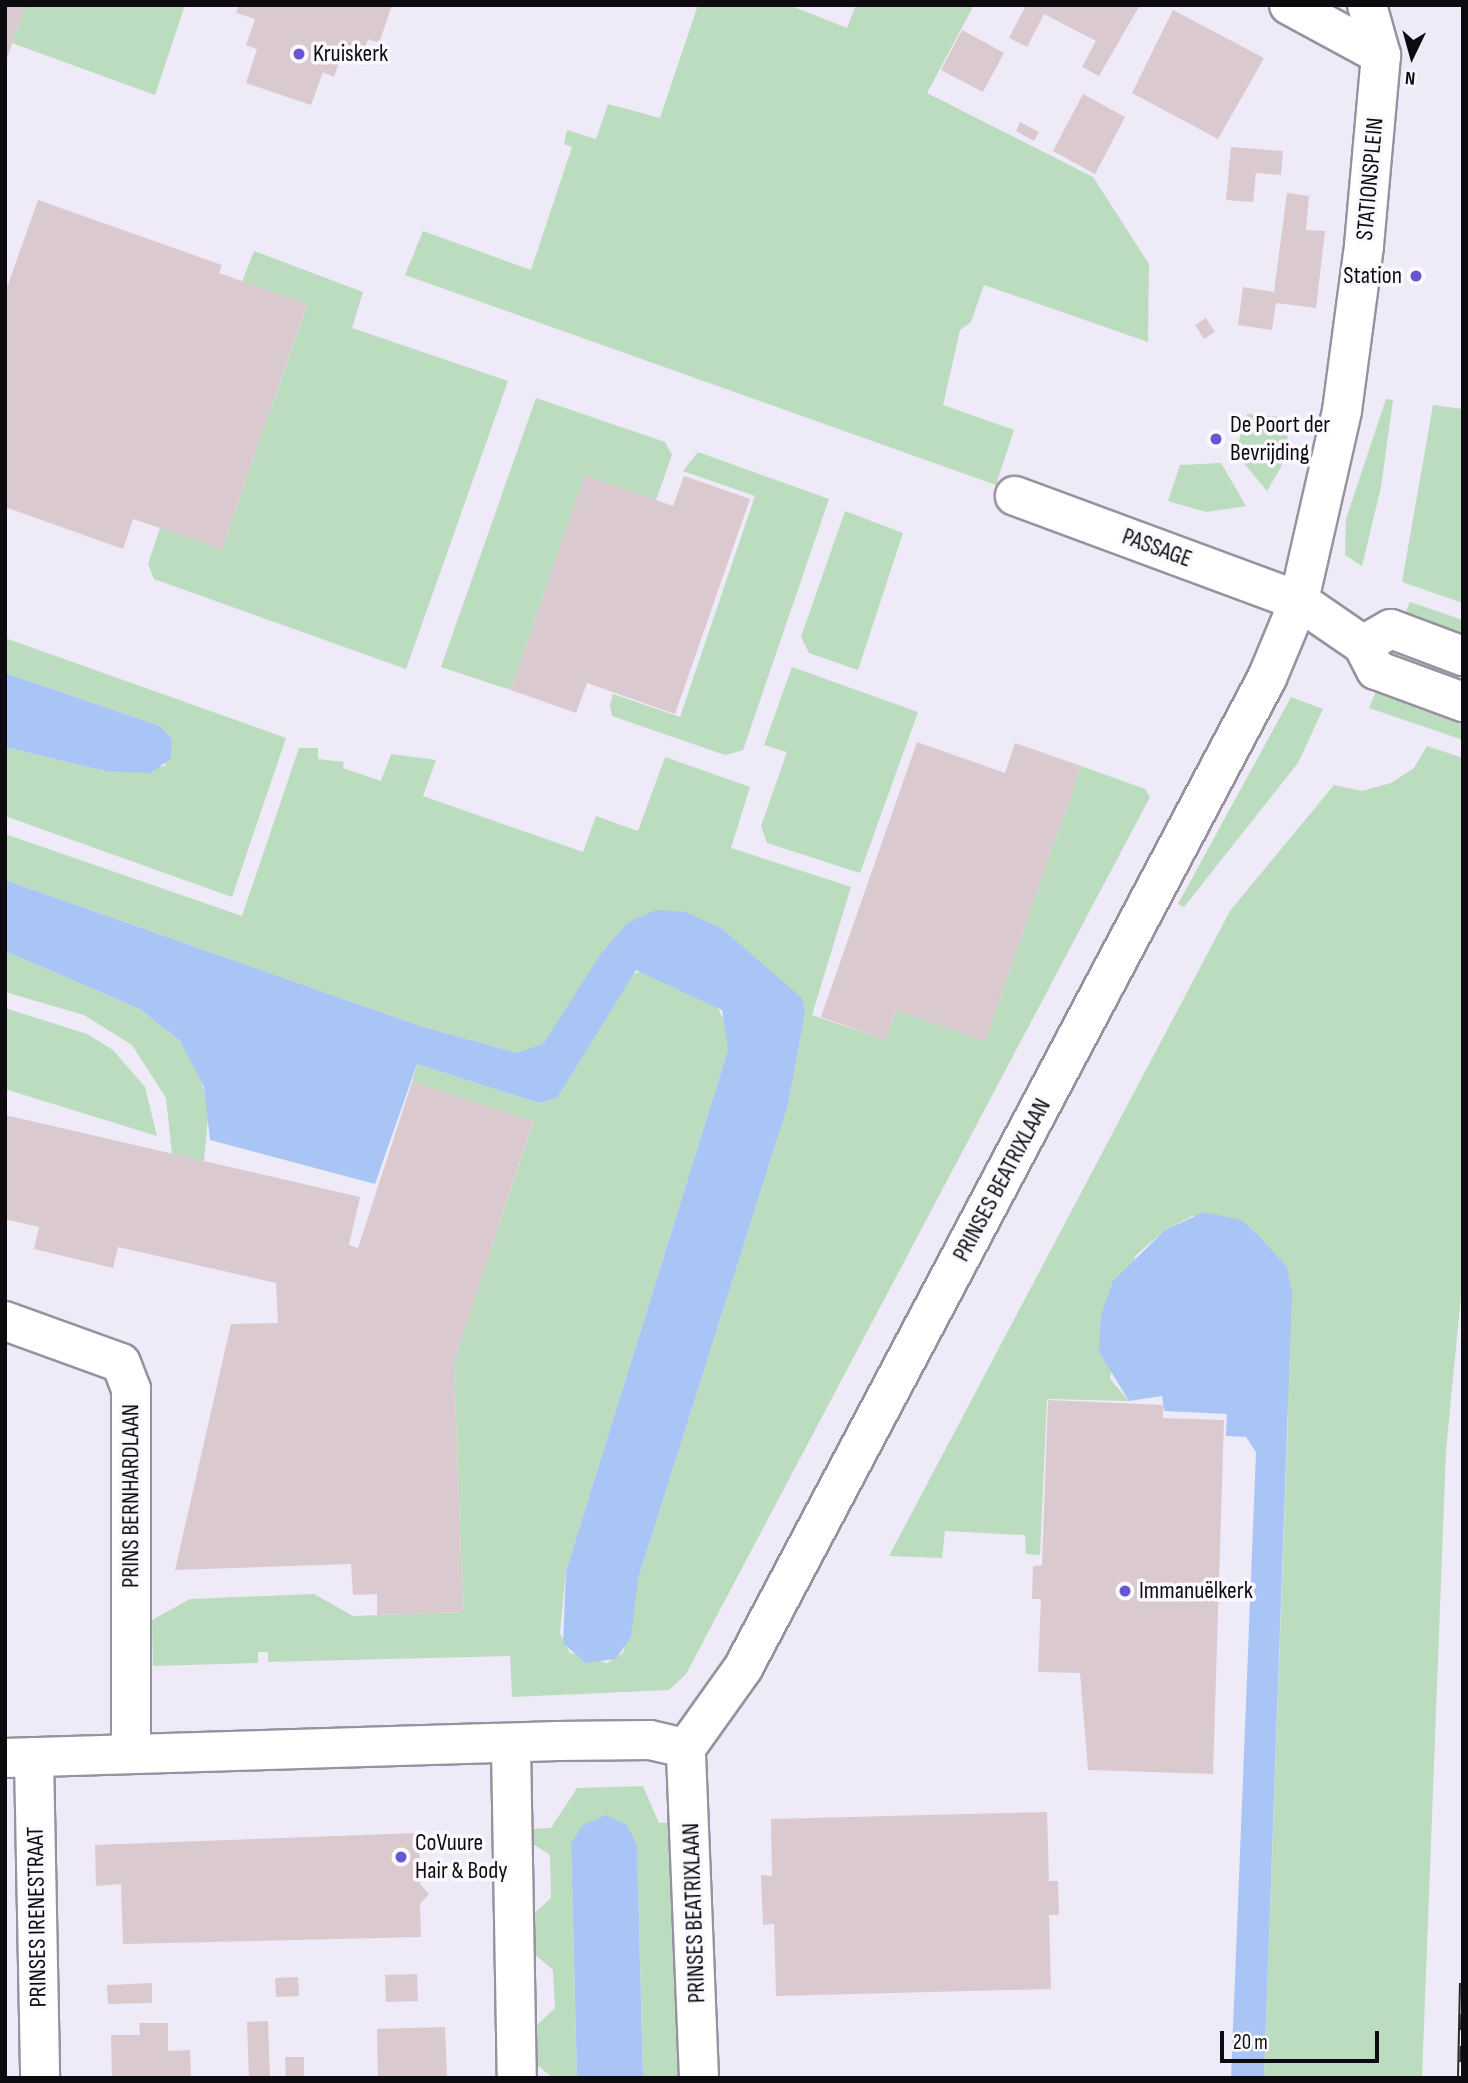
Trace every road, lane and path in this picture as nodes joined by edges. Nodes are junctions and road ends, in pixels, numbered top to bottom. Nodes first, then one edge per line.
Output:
1 (1289, 5) edge
2 (1367, 5) edge
3 (1381, 55) junction
4 (1015, 496) dead end
5 (1299, 601) junction
6 (1363, 645) junction
7 (1463, 656) edge
8 (1463, 702) edge
9 (5, 1321) edge
10 (511, 1747) junction
11 (686, 1748) junction
12 (131, 1755) junction
13 (20, 1757) edge
14 (40, 2078) edge
15 (517, 2078) edge
16 (699, 2078) edge

1 - 3 street
2 - 3 street, STATIONSPLEIN
3 - 5 street, STATIONSPLEIN
4 - 5 street, PASSAGE
5 - 6 street, PASSAGE
5 - 11 street, PRINSES BEATRIXLAAN
6 - 7 street
6 - 8 street
9 - 12 street, PRINS BERNHARDLAAN
10 - 11 street
10 - 12 street
10 - 15 street
11 - 16 street, PRINSES BEATRIXLAAN
12 - 13 street
13 - 14 street, PRINSES IRENESTRAAT

